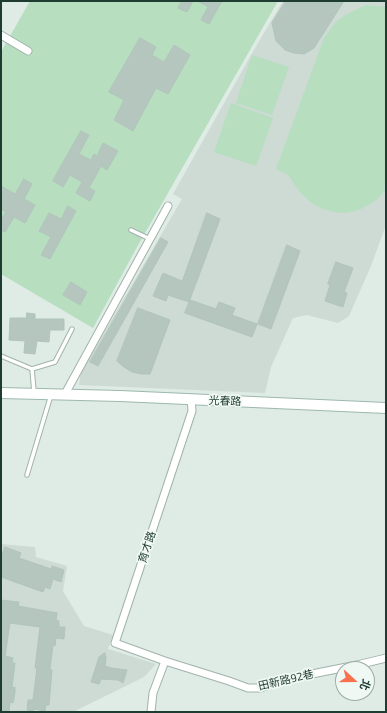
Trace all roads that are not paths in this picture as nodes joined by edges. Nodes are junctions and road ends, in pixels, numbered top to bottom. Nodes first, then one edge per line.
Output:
1 (1, 35) edge
2 (28, 51) dead end
3 (168, 206) dead end
4 (131, 230) dead end
5 (150, 239) junction
6 (72, 329) dead end
7 (1, 356) edge
8 (32, 369) junction
9 (1, 393) edge
10 (34, 394) junction
11 (52, 394) junction
12 (65, 394) junction
13 (191, 399) junction
14 (386, 408) edge
15 (26, 475) dead end
16 (386, 658) edge
17 (165, 661) junction
18 (151, 712) edge

1 - 2 street
3 - 5 street
4 - 5 lane
5 - 12 street
6 - 8 lane
7 - 8 lane
8 - 10 lane
9 - 10 main road, 光春路
10 - 11 main road, 光春路
11 - 12 main road, 光春路
11 - 15 lane
12 - 13 main road, 光春路
13 - 14 main road, 光春路
13 - 17 street, 育才路
16 - 17 street, 田新路92巷
17 - 18 street

